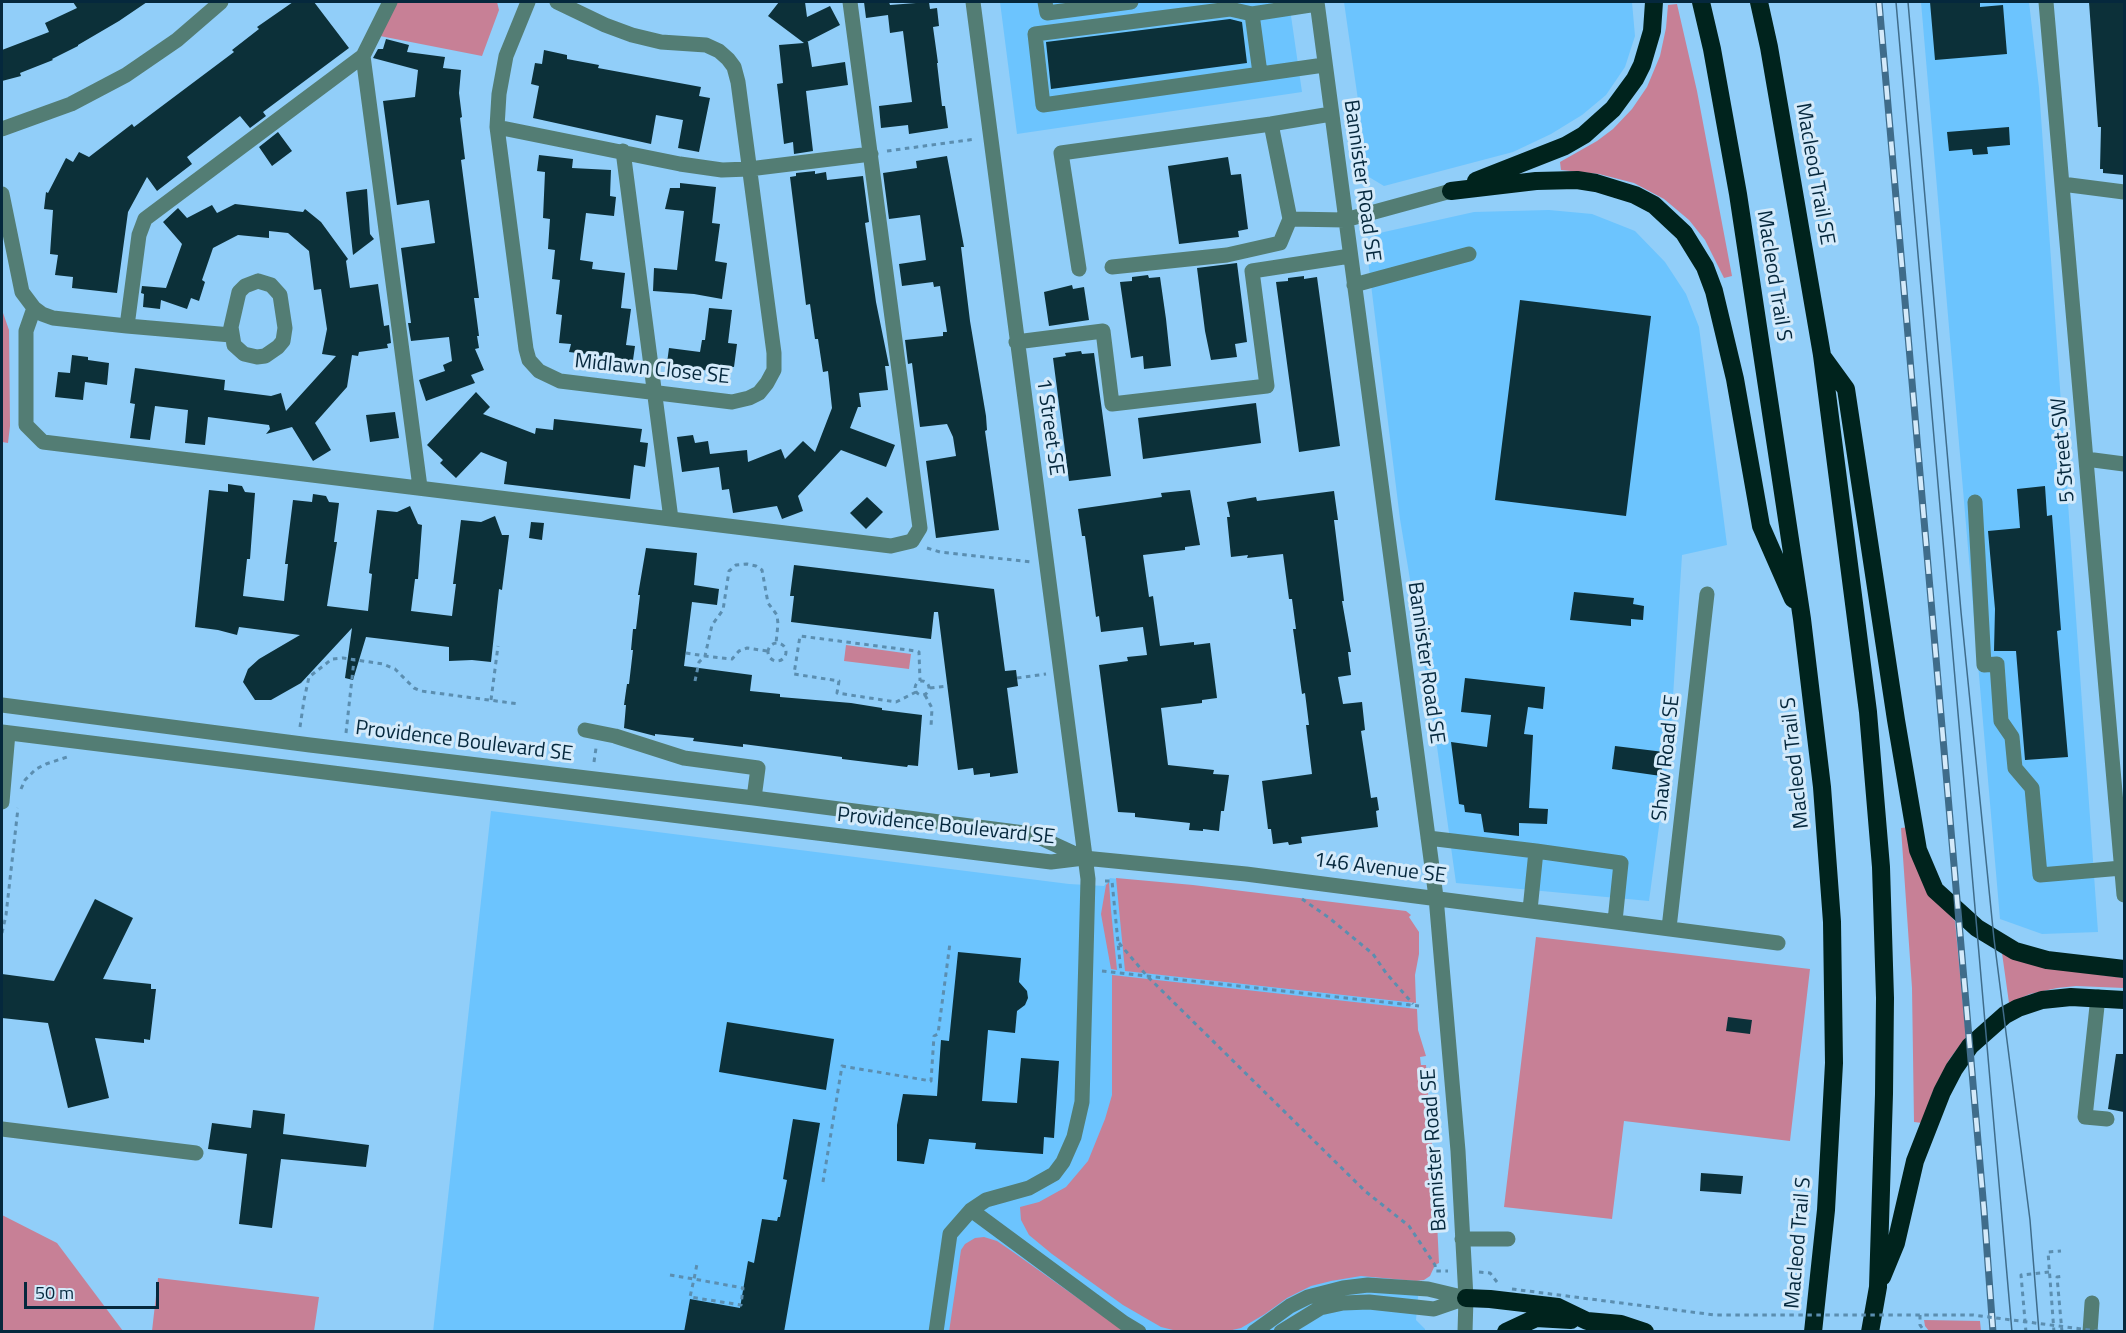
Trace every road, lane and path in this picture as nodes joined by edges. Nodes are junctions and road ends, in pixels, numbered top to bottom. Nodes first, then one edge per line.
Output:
1 (221, 2) edge
2 (390, 2) edge
3 (528, 2) edge
4 (557, 2) edge
5 (850, 2) edge
6 (973, 2) edge
7 (1045, 2) edge
8 (1131, 2) edge
9 (1653, 2) edge
10 (1701, 2) edge
11 (1758, 2) edge
12 (2046, 2) edge
13 (1317, 3) edge
14 (1252, 14) junction
15 (363, 56) junction
16 (1324, 65) junction
17 (1260, 73) junction
18 (1331, 114) junction
19 (1271, 124) junction
20 (497, 127) junction
21 (2, 129) edge
22 (990, 136) junction
23 (623, 151) junction
24 (870, 153) junction
25 (749, 169) junction
26 (2062, 184) junction
27 (1451, 191) junction
28 (2124, 192) edge
29 (2, 194) edge
30 (1290, 219) junction
31 (1345, 220) junction
32 (1469, 254) dead end
33 (1350, 256) junction
34 (1112, 267) dead end
35 (1079, 269) dead end
36 (1354, 285) junction
37 (33, 308) junction
38 (127, 327) junction
39 (231, 335) junction
40 (1016, 342) junction
41 (1821, 355) junction
42 (655, 392) junction
43 (2086, 459) junction
44 (2124, 464) edge
45 (420, 487) junction
46 (1974, 502) dead end
47 (671, 519) junction
48 (912, 541) junction
49 (1033, 562) dead end
50 (1707, 594) dead end
51 (1802, 619) junction
52 (776, 643) junction
53 (498, 646) dead end
54 (767, 651) junction
55 (686, 653) dead end
56 (786, 655) junction
57 (705, 656) junction
58 (797, 656) junction
59 (354, 660) junction
60 (1046, 674) dead end
61 (1017, 678) dead end
62 (695, 681) dead end
63 (920, 681) junction
64 (948, 686) dead end
65 (930, 688) junction
66 (916, 692) junction
67 (925, 695) junction
68 (491, 700) junction
69 (519, 704) dead end
70 (2, 705) edge
71 (931, 727) dead end
72 (585, 730) dead end
73 (300, 731) dead end
74 (5, 733) edge
75 (345, 738) dead end
76 (76, 754) dead end
77 (20, 793) dead end
78 (754, 798) junction
79 (2, 802) edge
80 (18, 804) dead end
81 (1428, 838) junction
82 (1536, 851) junction
83 (1084, 858) junction
84 (2122, 868) junction
85 (2124, 895) edge
86 (1436, 897) junction
87 (1302, 899) dead end
88 (1530, 910) junction
89 (1615, 921) junction
90 (1669, 928) junction
91 (2, 933) edge
92 (1118, 942) dead end
93 (950, 943) dead end
94 (1778, 943) dead end
95 (1085, 969) junction
96 (2124, 969) edge
97 (1147, 976) junction
98 (2098, 997) junction
99 (2124, 1000) edge
100 (1414, 1005) junction
101 (1419, 1006) dead end
102 (2107, 1119) dead end
103 (2, 1129) edge
104 (196, 1153) dead end
105 (823, 1182) dead end
106 (971, 1210) junction
107 (1462, 1239) junction
108 (1508, 1239) dead end
109 (2061, 1251) dead end
110 (697, 1264) dead end
111 (1436, 1271) dead end
112 (2049, 1272) junction
113 (670, 1275) dead end
114 (2064, 1276) dead end
115 (694, 1279) junction
116 (1878, 1287) junction
117 (1512, 1289) dead end
118 (1466, 1298) junction
119 (2092, 1303) dead end
120 (1920, 1315) junction
121 (1587, 1321) junction
122 (936, 1332) edge
123 (1139, 1332) edge
124 (1254, 1332) edge
125 (1281, 1332) edge
126 (1465, 1332) edge
127 (1506, 1332) edge
128 (1645, 1332) edge
129 (1813, 1332) edge
130 (1870, 1332) edge
131 (1925, 1332) edge
132 (2026, 1332) edge
133 (2054, 1332) edge
134 (2062, 1332) edge
135 (2090, 1332) edge
136 (2105, 1332) edge

1 - 21 street
2 - 15 street
3 - 20 street, Midlawn Close SE
4 - 25 street, Midlawn Close SE
5 - 24 street
6 - 22 street, 1 Street SE
7 - 8 street
9 - 27 highway
10 - 51 highway, Macleod Trail S
11 - 41 highway, Macleod Trail SE
12 - 26 street, 5 Street SW
13 - 14 street
13 - 16 street, Bannister Road SE
14 - 17 street
14 - 17 street
15 - 38 street
15 - 45 street
16 - 17 street
16 - 18 street, Bannister Road SE
18 - 19 street
18 - 31 street, Bannister Road SE
19 - 30 street
19 - 35 street
20 - 23 street
20 - 42 street, Midlawn Close SE
22 - 24 path
22 - 40 street, 1 Street SE
23 - 25 street
23 - 42 street
24 - 25 street
24 - 48 street
25 - 42 street, Midlawn Close SE
26 - 28 street
26 - 43 street, 5 Street SW
27 - 31 street
27 - 51 highway
29 - 37 street
30 - 31 street
30 - 34 street
31 - 33 street, Bannister Road SE
32 - 36 street
33 - 36 street, Bannister Road SE
33 - 40 street
36 - 81 street, Bannister Road SE
37 - 38 street
37 - 45 street
38 - 39 street
39 - 39 street
40 - 83 street, 1 Street SE
41 - 96 highway
41 - 116 highway, Macleod Trail S
42 - 47 street
43 - 44 street
43 - 84 street, 5 Street SW
45 - 47 street
46 - 84 street
47 - 48 street
48 - 49 path
50 - 90 street, Shaw Road SE
51 - 129 highway, Macleod Trail S
52 - 54 path
52 - 56 path
52 - 57 path
53 - 68 path
54 - 56 path
54 - 57 path
55 - 57 path
56 - 58 path
57 - 62 path
58 - 63 path
58 - 66 path
59 - 68 path
59 - 73 path
59 - 75 path
60 - 61 path
63 - 65 path
63 - 66 path
64 - 65 path
65 - 67 path
66 - 67 path
67 - 71 path
68 - 69 path
70 - 78 street, Providence Boulevard SE
72 - 78 street
74 - 79 street
74 - 83 street, Providence Boulevard SE
76 - 77 path
78 - 83 street, Providence Boulevard SE
80 - 91 path
81 - 82 street
81 - 86 street, Bannister Road SE
82 - 88 street
82 - 89 street
83 - 86 street, 146 Avenue SE
83 - 95 street, 1 Street SE
84 - 85 street, 5 Street SW
86 - 88 street, 146 Avenue SE
86 - 107 street, Bannister Road SE
87 - 100 path
88 - 89 street, 146 Avenue SE
89 - 90 street, 146 Avenue SE
90 - 94 street, 146 Avenue SE
92 - 97 path
93 - 105 path
95 - 97 path
95 - 106 street, 1 Street SE
97 - 100 path
97 - 111 path
98 - 99 highway
98 - 102 street
98 - 116 highway
100 - 101 path
103 - 104 street
106 - 122 street
106 - 123 street
107 - 108 street
107 - 118 street, Bannister Road SE
109 - 112 path
110 - 115 path
112 - 132 path
112 - 133 path
113 - 115 path
114 - 134 path
115 - 115 path
116 - 130 highway, Macleod Trail S
117 - 120 path, bridge
118 - 121 highway
118 - 124 street
118 - 125 street
118 - 126 street, Bannister Road SE
119 - 135 street
120 - 131 path
120 - 136 path, bridge
121 - 127 highway
121 - 128 highway

